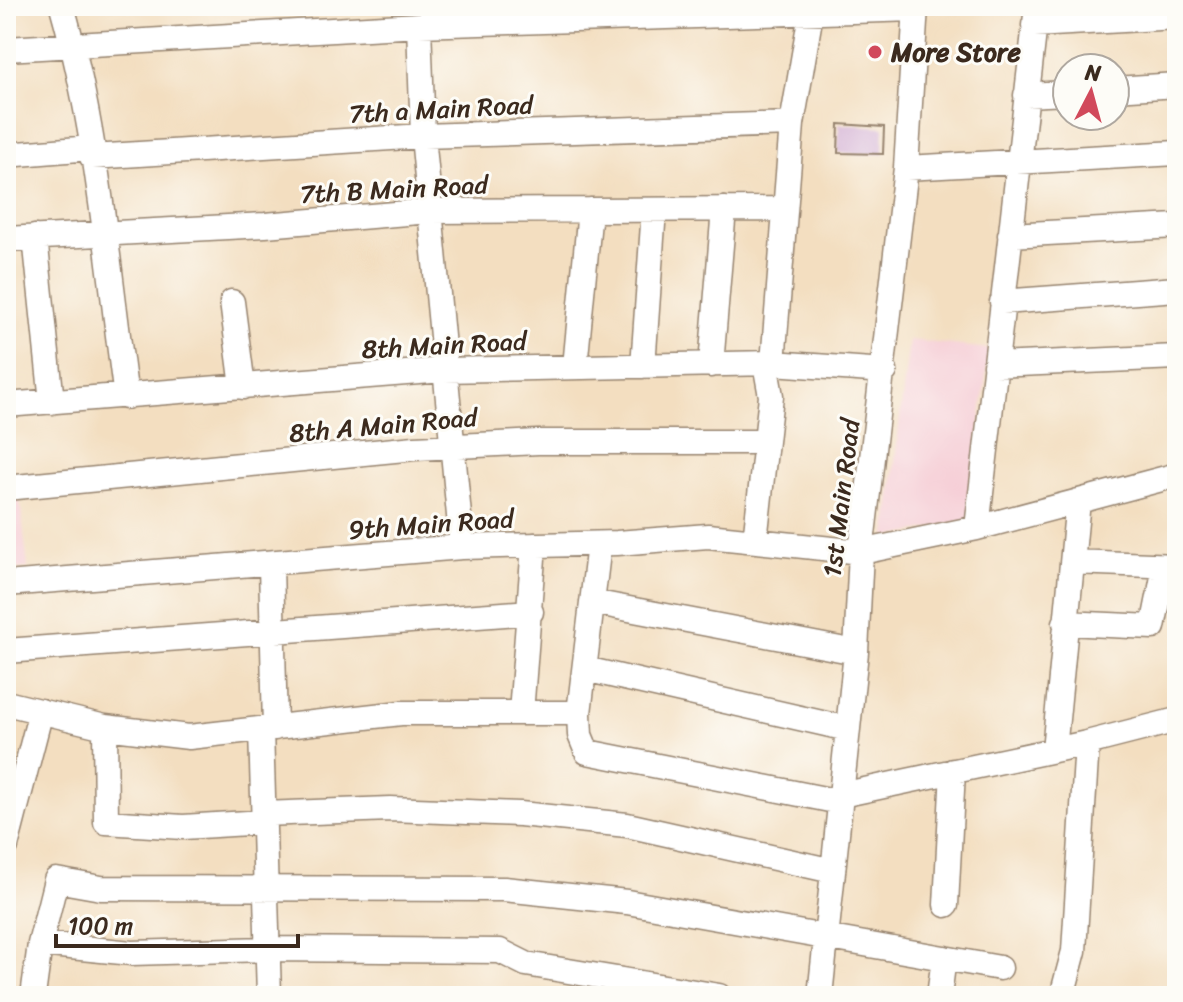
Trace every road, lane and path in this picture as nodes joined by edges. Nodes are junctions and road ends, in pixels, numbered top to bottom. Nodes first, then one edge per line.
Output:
1 (62, 6) edge
2 (916, 8) edge
3 (811, 13) junction
4 (1036, 15) edge
5 (1177, 17) edge
6 (419, 25) junction
7 (73, 44) junction
8 (6, 49) edge
9 (1177, 85) edge
10 (1131, 88) edge
11 (1051, 94) edge
12 (1026, 95) junction
13 (792, 124) junction
14 (423, 136) junction
15 (92, 152) junction
16 (1177, 153) edge
17 (6, 155) edge
18 (1019, 164) junction
19 (906, 168) junction
20 (724, 209) junction
21 (785, 209) junction
22 (590, 210) junction
23 (654, 210) junction
24 (430, 211) junction
25 (1177, 226) edge
26 (103, 231) junction
27 (1010, 235) junction
28 (35, 237) junction
29 (6, 239) edge
30 (1177, 289) edge
31 (232, 302) dead end
32 (1002, 302) junction
33 (1177, 357) edge
34 (769, 363) junction
35 (711, 365) junction
36 (995, 365) junction
37 (643, 366) junction
38 (575, 367) junction
39 (444, 370) junction
40 (885, 371) junction
41 (243, 387) junction
42 (126, 397) junction
43 (52, 402) junction
44 (6, 405) edge
45 (765, 442) junction
46 (451, 446) junction
47 (1177, 475) edge
48 (6, 488) edge
49 (1078, 501) junction
50 (977, 528) junction
51 (755, 541) junction
52 (599, 544) junction
53 (534, 545) junction
54 (462, 547) junction
55 (861, 552) junction
56 (1073, 562) junction
57 (271, 565) junction
58 (1171, 567) edge
59 (6, 584) edge
60 (592, 602) junction
61 (531, 612) junction
62 (1065, 623) junction
63 (272, 630) junction
64 (6, 651) edge
65 (856, 652) junction
66 (585, 669) junction
67 (6, 703) edge
68 (41, 711) junction
69 (521, 713) junction
70 (579, 713) junction
71 (1177, 720) edge
72 (105, 727) junction
73 (268, 729) junction
74 (848, 729) junction
75 (1087, 743) junction
76 (1054, 750) junction
77 (953, 771) junction
78 (841, 799) junction
79 (264, 818) junction
80 (6, 846) edge
81 (833, 871) junction
82 (266, 888) junction
83 (946, 905) dead end
84 (827, 938) junction
85 (40, 944) junction
86 (268, 949) junction
87 (944, 958) junction
88 (1000, 968) dead end
89 (33, 996) edge
90 (269, 996) edge
91 (719, 996) edge
92 (820, 996) edge
93 (939, 996) edge
94 (1062, 996) edge

1 - 7 street
2 - 3 street
2 - 19 street, 1st Main Road
3 - 6 street
3 - 13 street
4 - 5 street
4 - 12 street
6 - 7 street
6 - 14 street
7 - 8 street
7 - 15 street
9 - 10 street
11 - 12 street
12 - 18 street
13 - 14 street, 7th a Main Road
13 - 21 street
14 - 15 street, 7th a Main Road
14 - 24 street
15 - 17 street, 7th a Main Road
15 - 26 street
16 - 18 street
18 - 19 street
18 - 27 street
19 - 40 street, 1st Main Road
20 - 21 street, 7th B Main Road
20 - 23 street, 7th B Main Road
20 - 35 street
21 - 34 street
22 - 23 street, 7th B Main Road
22 - 24 street, 7th B Main Road
22 - 38 street
23 - 37 street
24 - 26 street, 7th B Main Road
24 - 39 street
25 - 27 street
26 - 28 street, 7th B Main Road
26 - 42 street
27 - 32 street
28 - 29 street, 7th B Main Road
28 - 43 street
30 - 32 street
31 - 41 street
32 - 36 street
33 - 36 street
34 - 35 street, 8th Main Road
34 - 40 street, 8th Main Road
34 - 45 street
35 - 37 street, 8th Main Road
36 - 50 street
37 - 38 street, 8th Main Road
38 - 39 street, 8th Main Road
39 - 41 street, 8th Main Road
39 - 46 street
40 - 55 street, 1st Main Road
41 - 42 street, 8th Main Road
42 - 43 street, 8th Main Road
43 - 44 street, 8th Main Road
45 - 46 street, 8th A Main Road
45 - 51 street
46 - 48 street, 8th A Main Road
46 - 54 street
47 - 49 street, 9th Main Road
49 - 50 street, 9th Main Road
49 - 56 street
50 - 55 street, 9th Main Road
51 - 52 street, 9th Main Road
51 - 55 street, 9th Main Road
52 - 53 street, 9th Main Road
52 - 60 street
53 - 54 street, 9th Main Road
53 - 61 street
54 - 57 street, 9th Main Road
55 - 65 street, 1st Main Road
56 - 58 street
56 - 62 street
57 - 59 street, 9th Main Road
57 - 63 street
58 - 62 street
60 - 65 street
60 - 66 street
61 - 63 street
61 - 69 street
62 - 76 street
63 - 64 street
63 - 73 street
65 - 74 street, 1st Main Road
66 - 70 street
66 - 74 street
67 - 68 street
68 - 72 street
68 - 80 street
69 - 70 street
69 - 73 street
70 - 78 street
71 - 75 street
72 - 73 street
72 - 79 street
73 - 79 street
74 - 78 street, 1st Main Road
75 - 76 street
75 - 94 street
76 - 77 street
77 - 78 street
77 - 83 street
78 - 81 street, 1st Main Road
79 - 81 street
79 - 82 street
81 - 84 street, 1st Main Road
82 - 84 street
82 - 85 street
82 - 86 street
84 - 87 street
84 - 92 street, 1st Main Road
85 - 86 street
85 - 89 street
86 - 90 street
86 - 91 street
87 - 88 street
87 - 93 street

